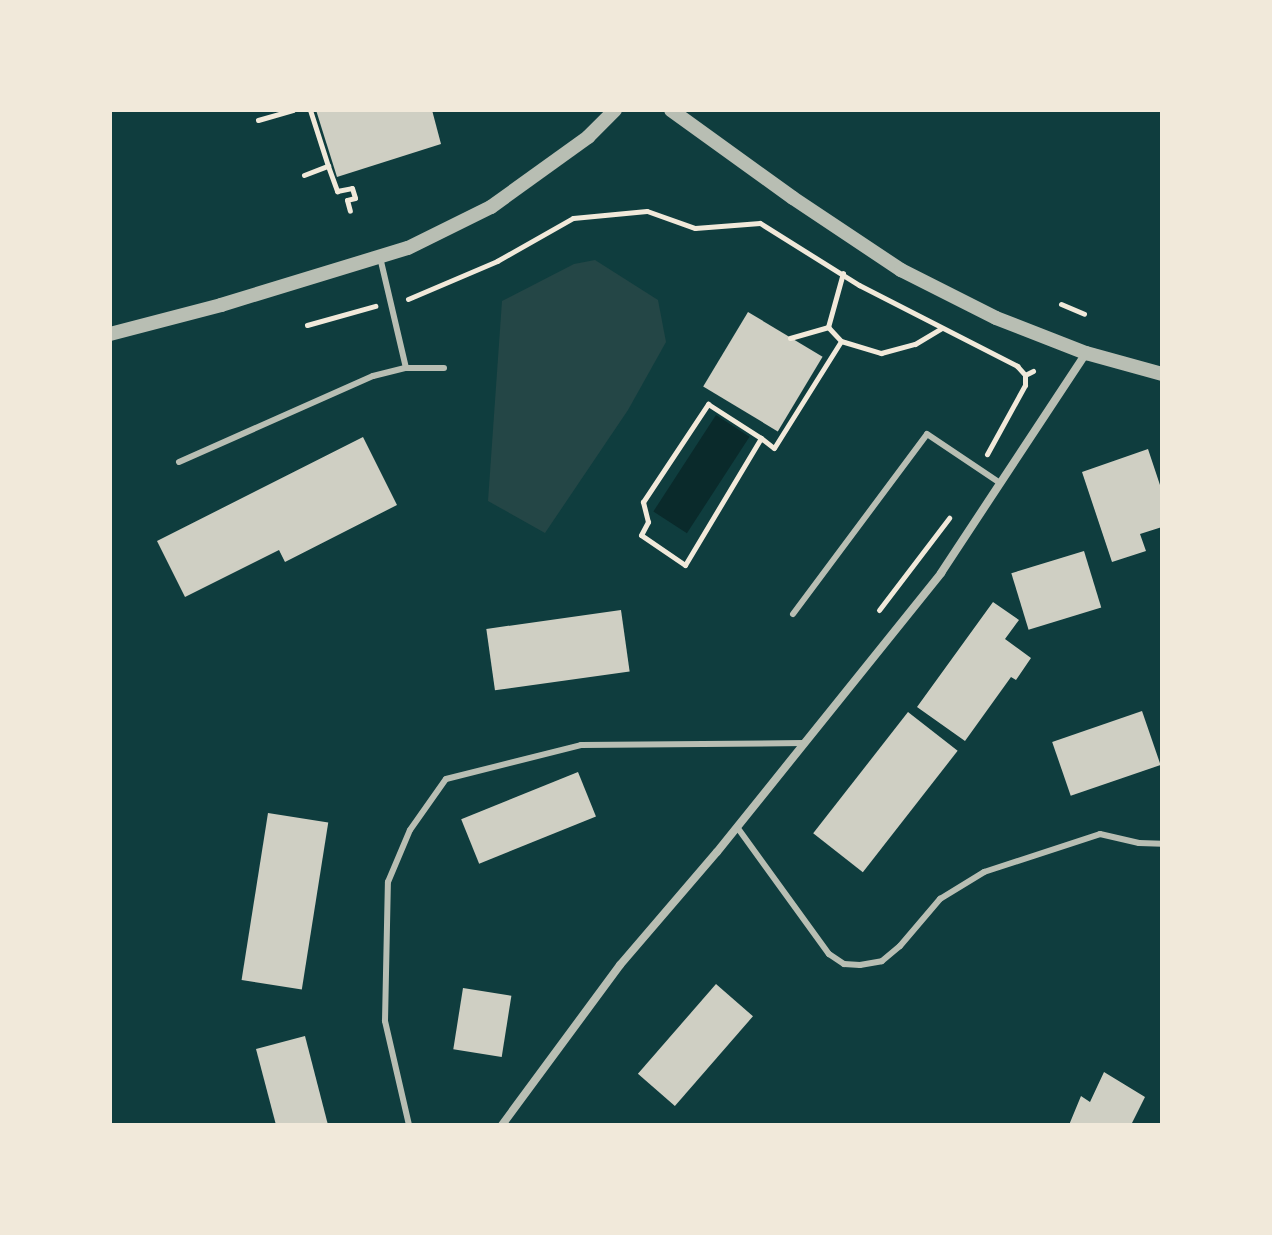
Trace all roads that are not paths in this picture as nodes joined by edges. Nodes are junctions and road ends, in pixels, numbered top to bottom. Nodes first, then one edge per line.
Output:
1 (615, 110) edge
2 (671, 110) edge
3 (380, 257) junction
4 (110, 334) edge
5 (1086, 353) junction
6 (406, 368) junction
7 (444, 368) dead end
8 (1162, 374) edge
9 (179, 462) dead end
10 (1000, 483) junction
11 (793, 614) dead end
12 (804, 743) junction
13 (737, 827) junction
14 (1162, 844) edge
15 (409, 1125) edge
16 (502, 1125) edge

1 - 3 street
2 - 5 street
3 - 4 street
3 - 6 lane
5 - 8 street
5 - 10 street
6 - 7 lane
6 - 9 lane
10 - 11 lane
10 - 12 street
12 - 13 street
12 - 15 lane
13 - 14 lane
13 - 16 street

